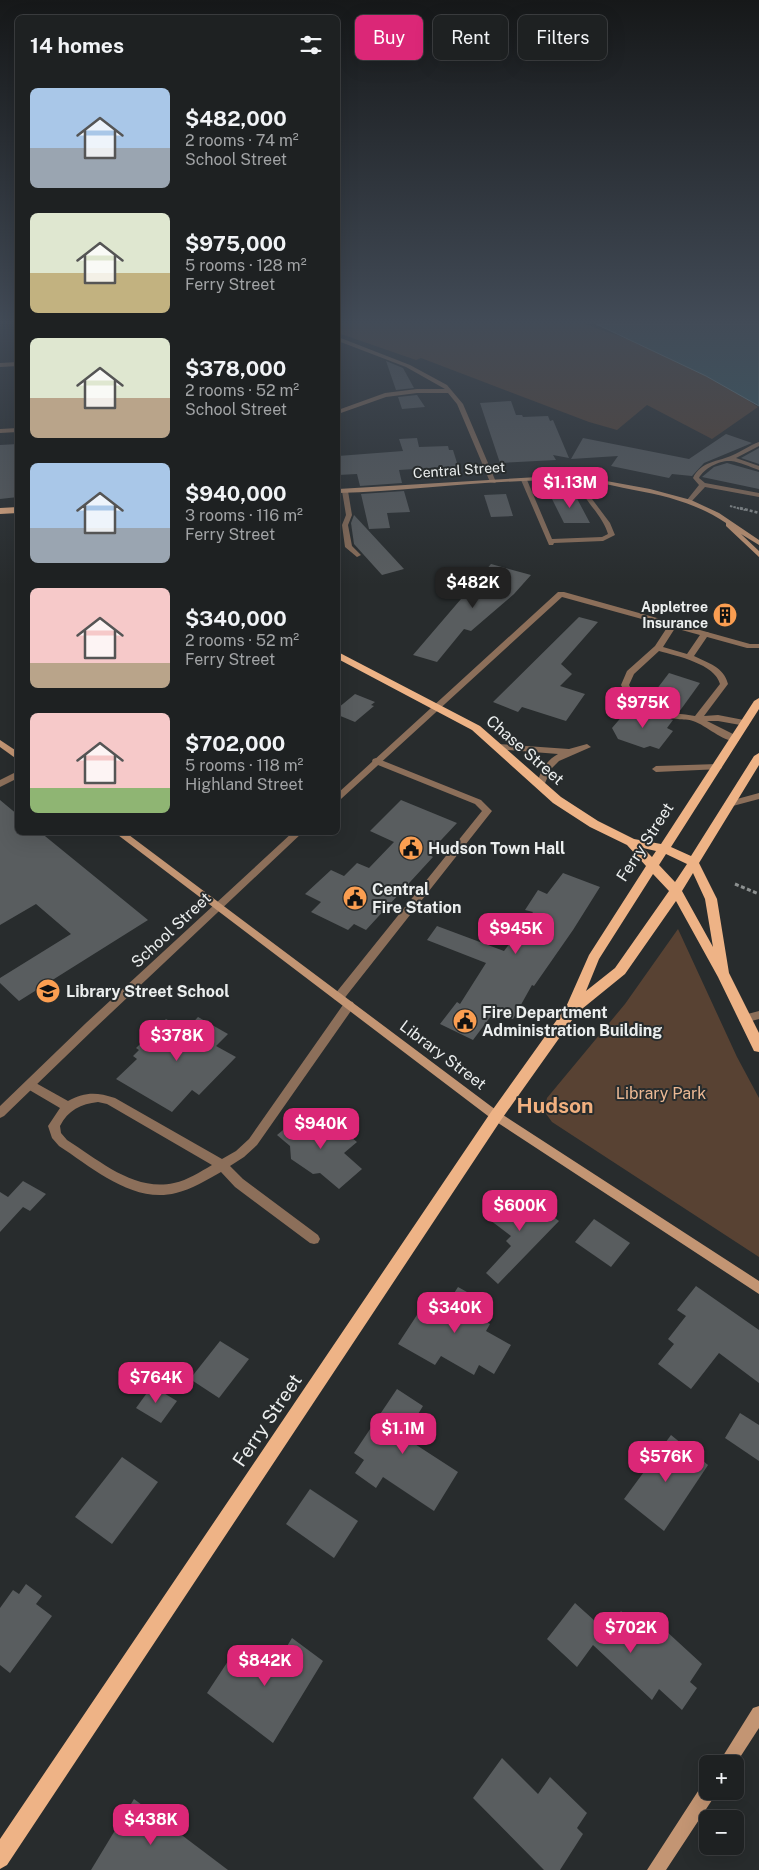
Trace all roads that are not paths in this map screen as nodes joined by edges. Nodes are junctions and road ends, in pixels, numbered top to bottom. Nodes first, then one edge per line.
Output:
1 (463, 411) edge
2 (15, 430) edge
3 (0, 431) edge
4 (759, 444) edge
5 (732, 459) junction
6 (759, 468) edge
7 (578, 479) junction
8 (524, 480) junction
9 (493, 482) junction
10 (703, 485) junction
11 (341, 491) edge
12 (759, 495) edge
13 (689, 501) junction
14 (15, 510) edge
15 (0, 511) edge
16 (725, 520) junction
17 (759, 543) edge
18 (357, 555) dead end
19 (759, 555) edge
20 (673, 625) junction
21 (705, 634) junction
22 (755, 646) edge
23 (658, 648) junction
24 (759, 652) edge
25 (340, 656) edge
26 (689, 657) junction
27 (759, 701) edge
28 (436, 706) junction
29 (697, 719) junction
30 (746, 723) junction
31 (736, 739) junction
32 (0, 743) edge
33 (498, 747) junction
34 (587, 747) dead end
35 (569, 752) junction
36 (15, 755) edge
37 (759, 756) edge
38 (376, 761) junction
39 (718, 767) junction
40 (656, 769) dead end
41 (15, 776) edge
42 (0, 784) edge
43 (540, 786) junction
44 (340, 795) edge
45 (759, 796) edge
46 (729, 804) junction
47 (122, 835) edge
48 (296, 835) edge
49 (631, 842) junction
50 (663, 848) junction
51 (693, 862) junction
52 (652, 865) junction
53 (676, 891) junction
54 (218, 908) junction
55 (724, 975) junction
56 (339, 997) junction
57 (349, 1005) junction
58 (572, 1008) junction
59 (759, 1015) edge
60 (744, 1019) junction
61 (759, 1047) edge
62 (30, 1085) junction
63 (66, 1106) junction
64 (0, 1113) edge
65 (496, 1116) junction
66 (222, 1165) junction
67 (314, 1239) dead end
68 (759, 1288) edge
69 (759, 1714) edge
70 (732, 1755) edge
71 (702, 1800) edge
72 (0, 1858) edge
73 (656, 1870) edge

1 - 9 street
2 - 3 street
4 - 5 street
5 - 6 street
5 - 10 street
7 - 8 street, Central Street
7 - 8 street
7 - 13 street, Central Street
8 - 9 street, Central Street
9 - 11 street, Central Street
10 - 12 street
10 - 13 street
11 - 18 street
13 - 16 street, Central Street
14 - 15 main road
16 - 17 street
16 - 19 street
20 - 21 street
20 - 23 street
20 - 28 street
21 - 22 street
21 - 26 street
22 - 24 street
23 - 26 street
23 - 29 street
25 - 28 main road, Chase Street
26 - 29 street
27 - 30 main road, Ferry Street
28 - 33 main road, Chase Street
28 - 38 street
29 - 30 street
29 - 31 street
30 - 31 main road, Ferry Street
31 - 39 main road, Ferry Street
32 - 36 street
33 - 35 street
33 - 43 main road, Chase Street
34 - 35 street
35 - 43 street
37 - 46 main road, Ferry Street
38 - 44 street
38 - 56 street
39 - 40 street
39 - 50 main road, Ferry Street
41 - 42 street
43 - 49 main road, Chase Street
45 - 46 street
46 - 51 main road, Ferry Street
47 - 54 street, Library Street
48 - 54 street, School Street
49 - 50 main road, Chase Street
49 - 52 main road
50 - 51 main road, Chase Street
50 - 52 main road, Ferry Street
51 - 53 main road, Ferry Street
51 - 55 main road
52 - 53 main road
52 - 58 main road, Ferry Street
53 - 55 main road
53 - 58 main road, Ferry Street
54 - 56 street, Library Street
54 - 62 street, School Street
55 - 60 main road
56 - 57 street, Library Street
57 - 65 street, Library Street
57 - 66 street
58 - 65 main road, Ferry Street
59 - 60 street
60 - 61 main road
62 - 63 street
62 - 64 street, School Street
63 - 66 street
63 - 66 street
65 - 68 street, Library Street
65 - 72 main road, Ferry Street
66 - 67 street
69 - 70 street
71 - 73 street

